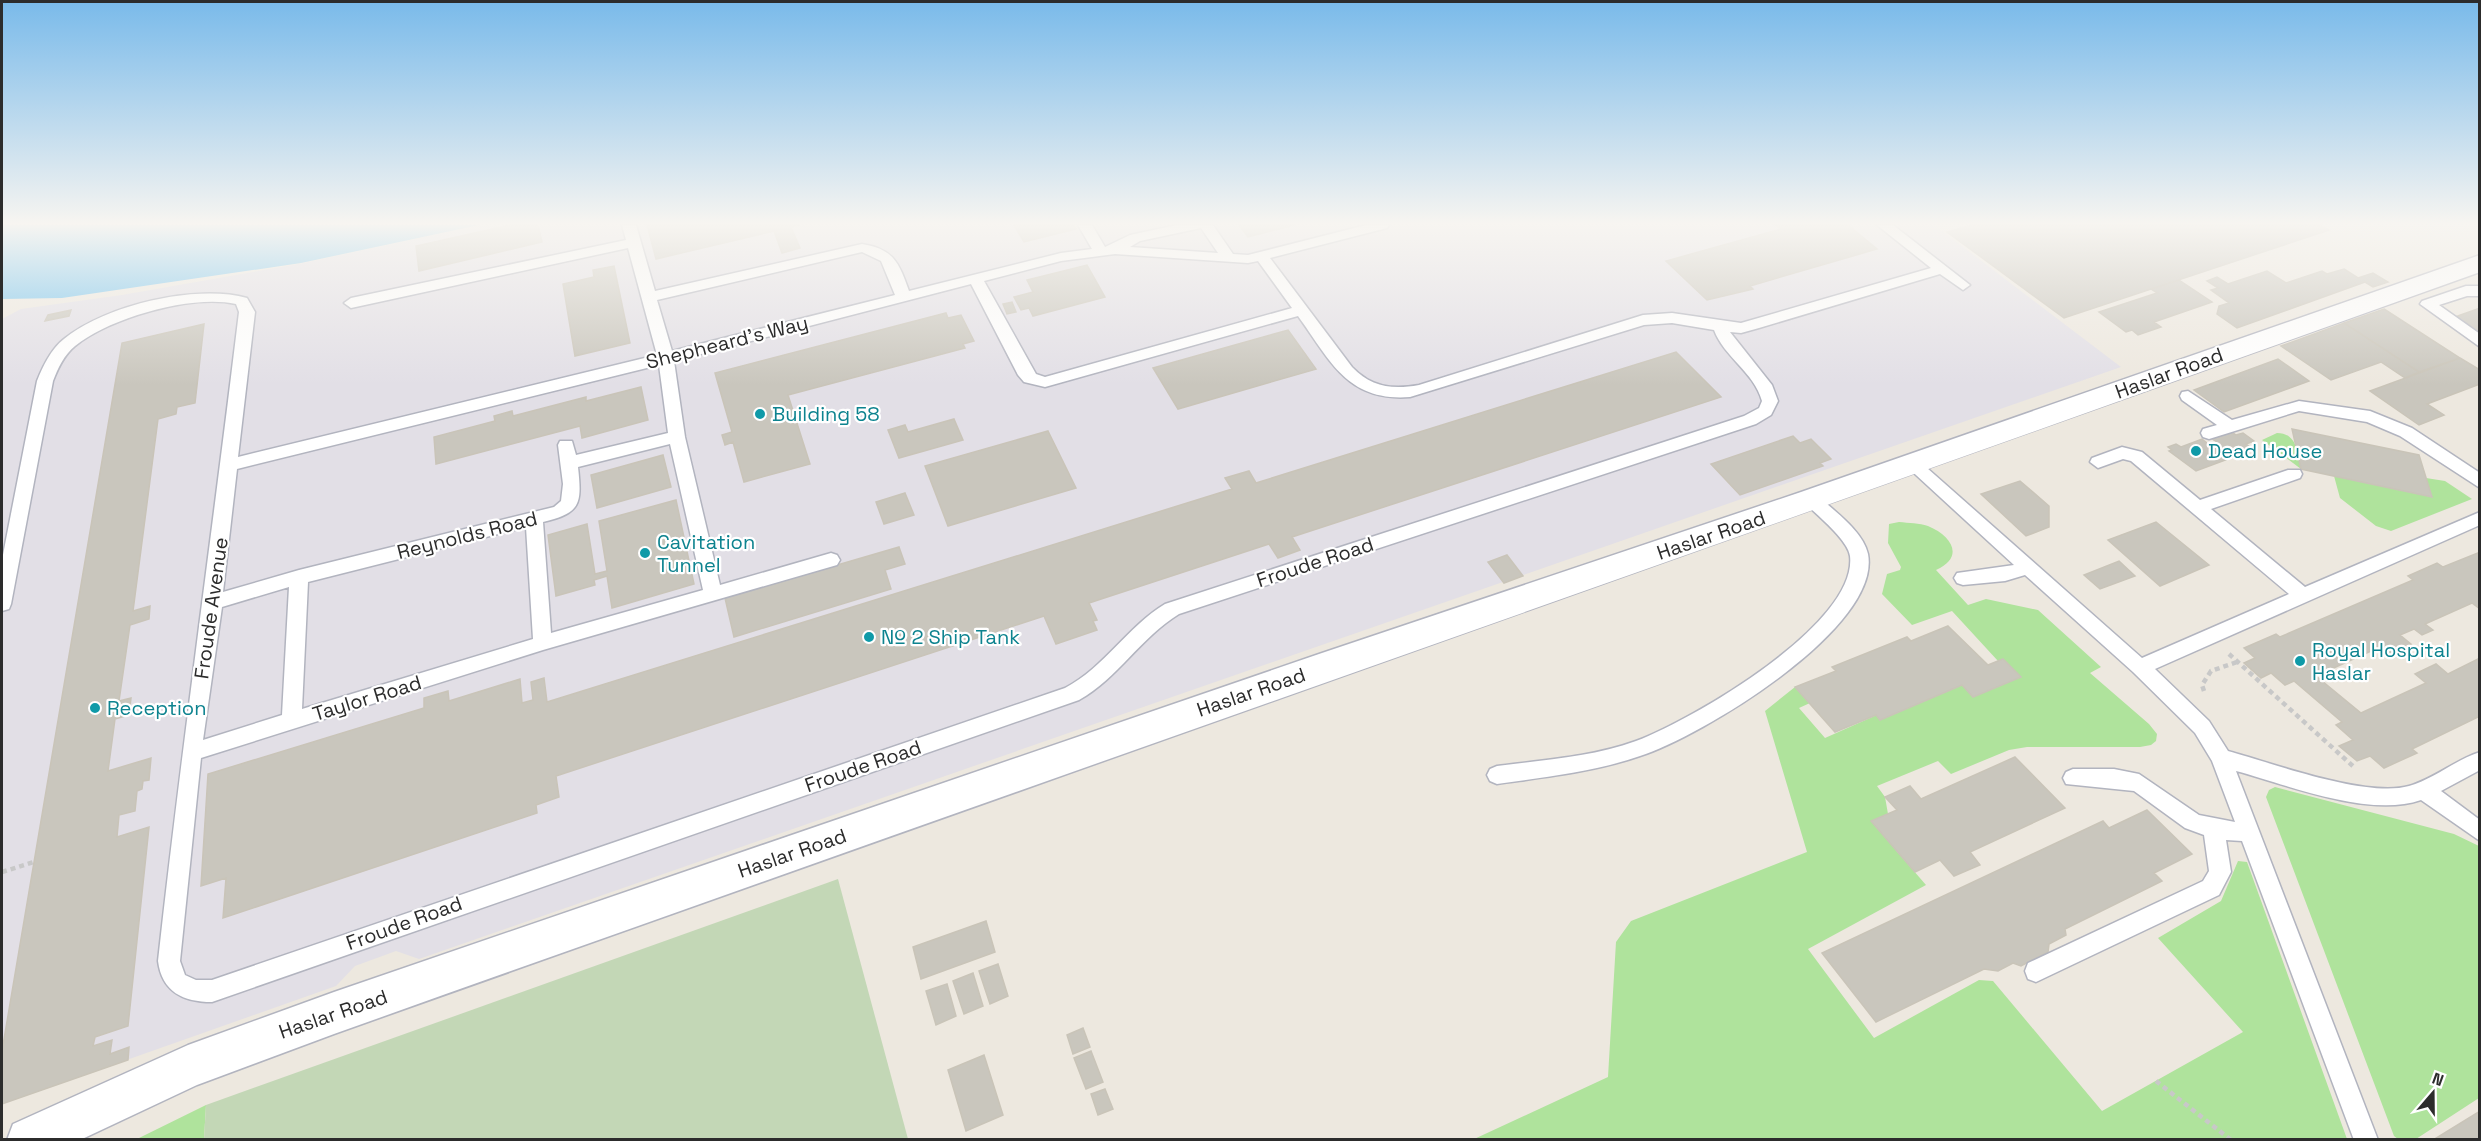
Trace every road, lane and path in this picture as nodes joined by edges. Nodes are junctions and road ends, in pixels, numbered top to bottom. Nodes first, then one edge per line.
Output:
1 (468, 278) edge
2 (644, 278) edge
3 (731, 278) edge
4 (896, 278) edge
5 (979, 278) edge
6 (1278, 278) edge
7 (1914, 278) edge
8 (1954, 278) edge
9 (2437, 278) edge
10 (976, 279) junction
11 (1963, 285) dead end
12 (2480, 291) edge
13 (650, 297) junction
14 (904, 298) junction
15 (351, 303) dead end
16 (1301, 310) junction
17 (1720, 326) junction
18 (2480, 342) edge
19 (666, 358) junction
20 (2188, 396) dead end
21 (2230, 426) junction
22 (2209, 433) dead end
23 (677, 437) junction
24 (566, 445) dead end
25 (2098, 462) dead end
26 (569, 463) junction
27 (1912, 464) junction
28 (229, 465) junction
29 (2294, 474) dead end
30 (2480, 482) edge
31 (1812, 500) junction
32 (2198, 507) junction
33 (17, 518) junction
34 (2480, 518) edge
35 (534, 519) junction
36 (2, 553) edge
37 (831, 560) dead end
38 (2027, 568) junction
39 (299, 578) junction
40 (1963, 578) dead end
41 (713, 594) junction
42 (2302, 595) junction
43 (213, 602) junction
44 (2, 604) edge
45 (2209, 636) junction
46 (543, 643) junction
47 (2237, 662) junction
48 (2140, 667) junction
49 (2208, 700) dead end
50 (292, 721) junction
51 (191, 752) junction
52 (2221, 758) junction
53 (2480, 760) edge
54 (2348, 768) dead end
55 (1497, 775) dead end
56 (2073, 778) dead end
57 (2423, 790) junction
58 (2214, 829) junction
59 (2480, 832) edge
60 (2250, 833) junction
61 (34, 862) dead end
62 (2, 872) edge
63 (2036, 971) dead end
64 (2156, 1081) dead end
65 (30, 1140) edge
66 (2231, 1140) edge
67 (2366, 1140) edge

1 - 15 lane
2 - 13 lane
3 - 13 lane
4 - 14 lane
5 - 10 lane, Shepheard's Way
6 - 16 lane
7 - 17 lane
8 - 11 lane
9 - 27 street, Haslar Road
10 - 14 lane, Shepheard's Way
10 - 16 lane
12 - 18 lane
13 - 19 lane
14 - 19 lane, Shepheard's Way
16 - 17 lane
17 - 51 lane, Froude Road
19 - 23 lane
19 - 28 lane, Shepheard's Way
20 - 21 lane
21 - 22 lane
21 - 30 lane
23 - 26 lane
23 - 41 lane
24 - 26 lane
25 - 32 lane
26 - 35 lane, Reynolds Road
27 - 31 street, Haslar Road
27 - 38 lane
28 - 33 lane, Froude Avenue
28 - 43 lane, Froude Avenue
29 - 32 lane
31 - 55 lane
31 - 65 street, Haslar Road
32 - 42 lane
33 - 36 lane
33 - 44 lane
34 - 42 lane
35 - 39 lane, Reynolds Road
35 - 46 lane
37 - 41 lane, Taylor Road
38 - 40 lane
38 - 48 lane
39 - 43 lane, Reynolds Road
39 - 50 lane
41 - 46 lane, Taylor Road
42 - 45 lane
43 - 51 lane, Froude Avenue
45 - 47 path
45 - 48 lane
46 - 50 lane, Taylor Road
47 - 49 path
47 - 54 path
48 - 52 lane
50 - 51 lane, Taylor Road
52 - 57 lane
52 - 60 lane
53 - 57 lane
56 - 58 lane
57 - 59 lane
58 - 60 lane
58 - 63 lane
60 - 67 lane
61 - 62 path
64 - 66 path

